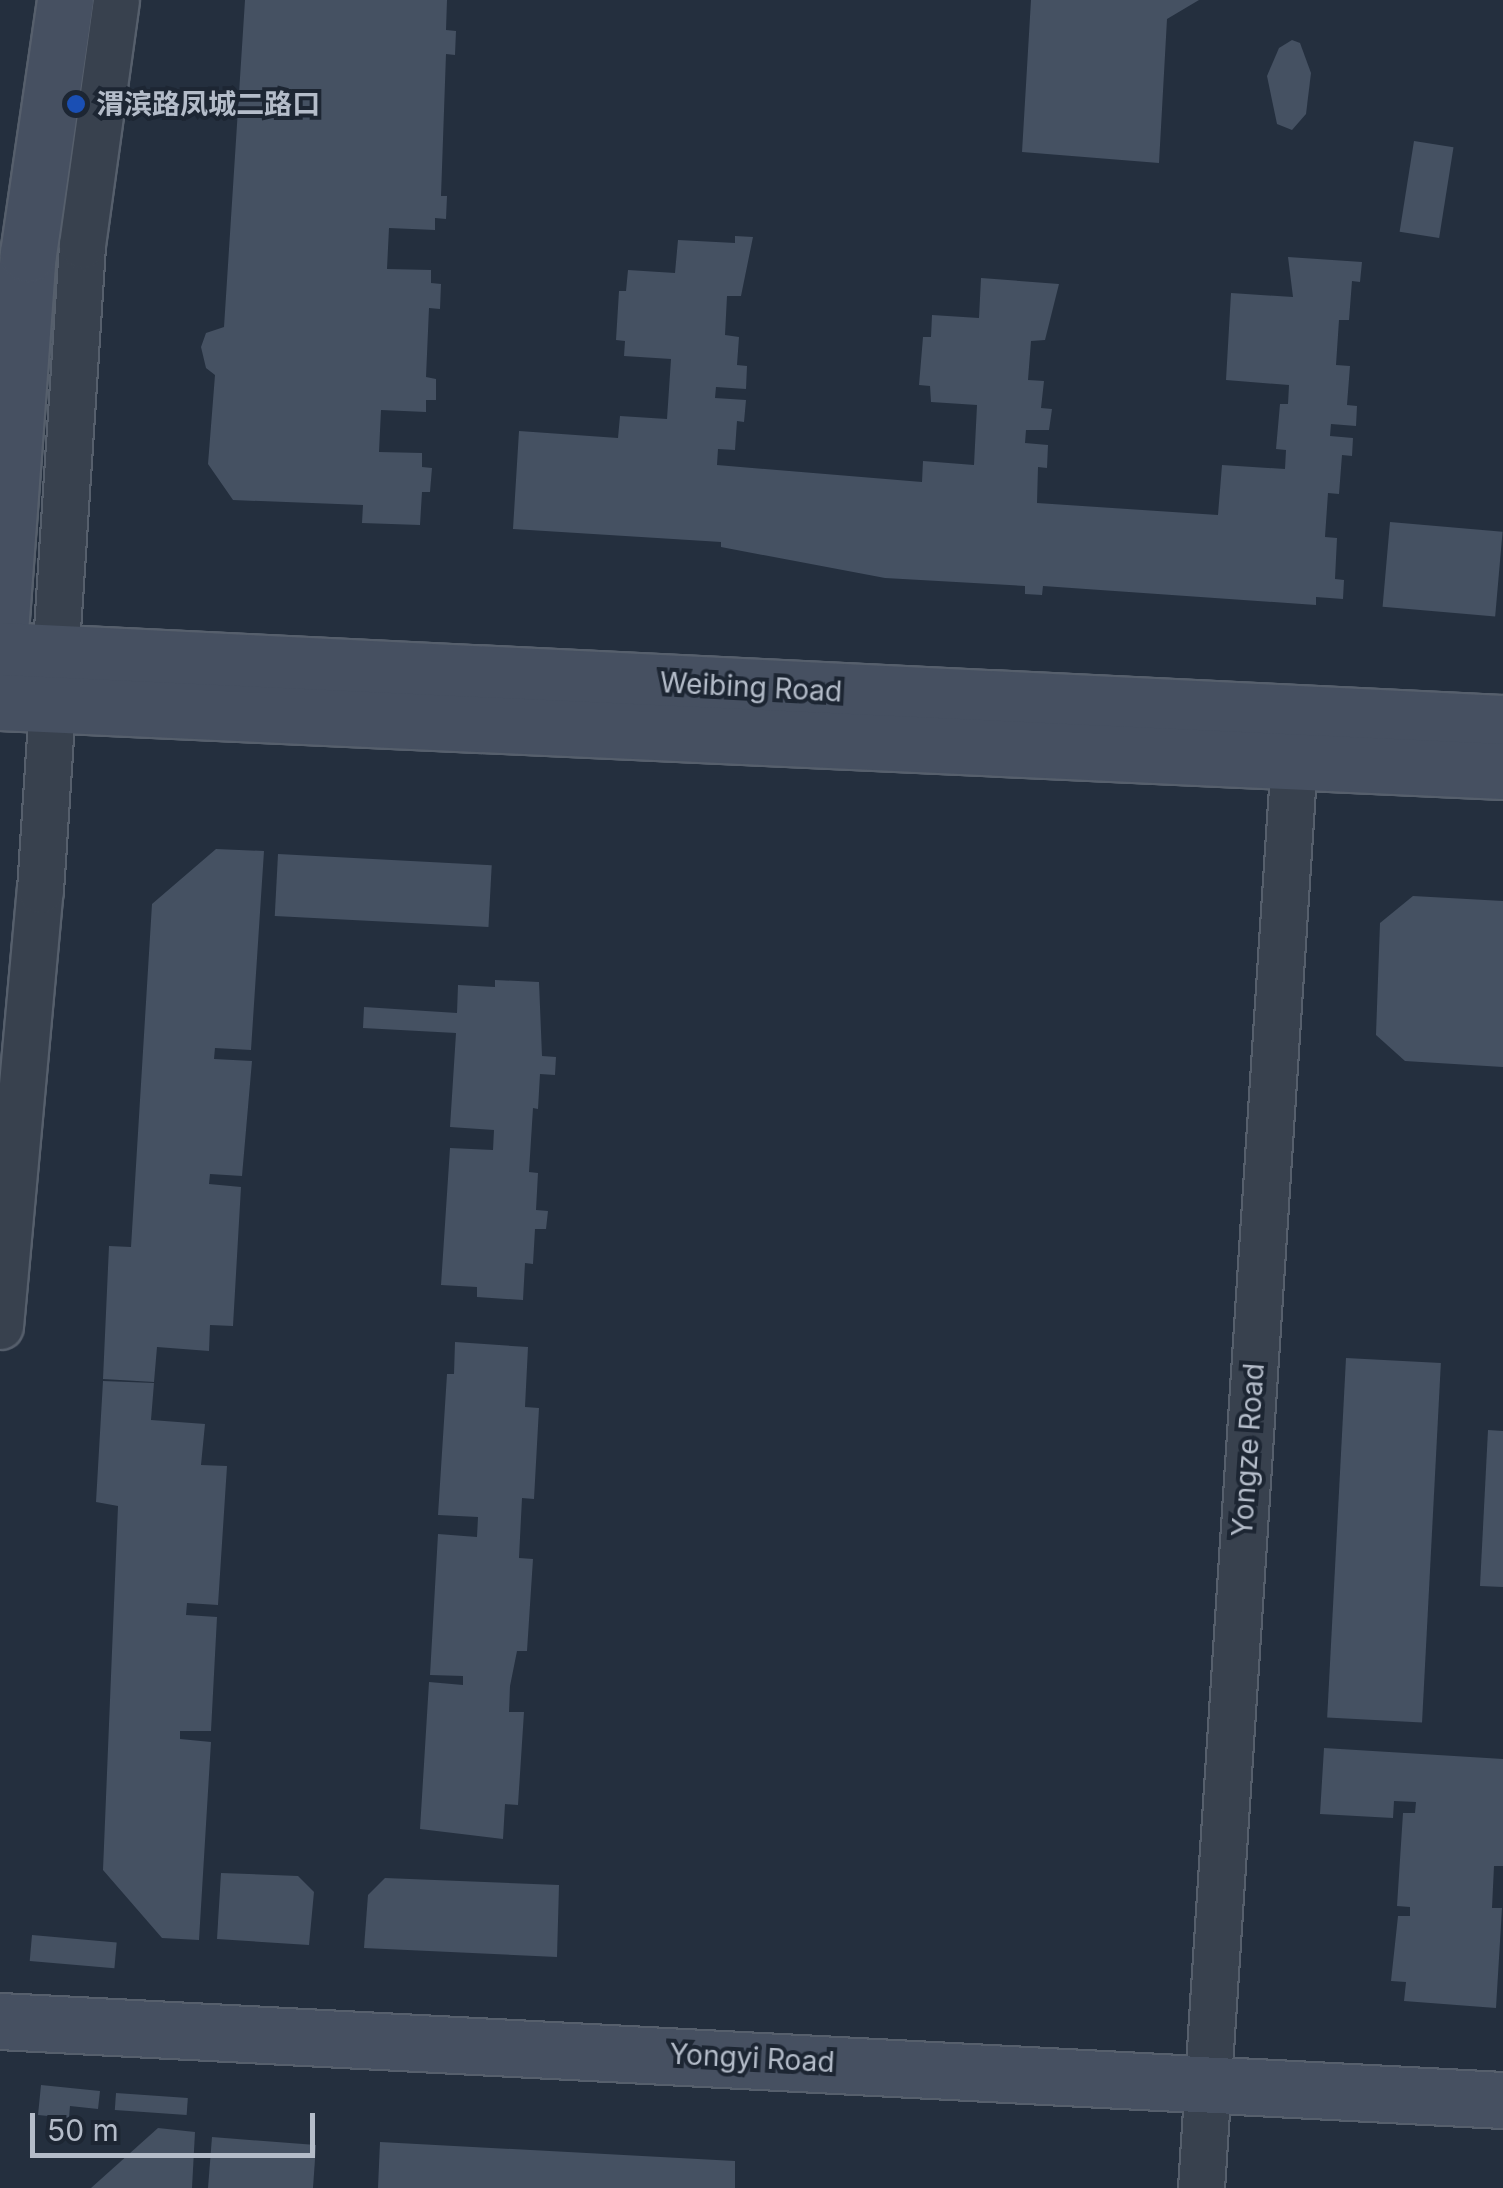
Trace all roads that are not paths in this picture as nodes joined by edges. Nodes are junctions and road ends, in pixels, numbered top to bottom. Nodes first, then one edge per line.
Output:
1 (64, 0) edge
2 (116, 0) edge
3 (0, 632) edge
4 (0, 650) edge
5 (54, 650) junction
6 (25, 703) edge
7 (1503, 723) edge
8 (1295, 737) junction
9 (1503, 771) edge
10 (0, 1326) edge
11 (0, 2021) edge
12 (1206, 2081) junction
13 (1503, 2100) edge
14 (1201, 2188) edge

1 - 3 street
2 - 5 street
4 - 5 street, Weibing Road
5 - 6 street
5 - 8 street, Weibing Road
6 - 8 street, Weibing Road
6 - 10 street
7 - 8 street, Weibing Road
8 - 9 street, Weibing Road
8 - 12 street, Yongze Road
11 - 12 street, Yongyi Road
12 - 13 street, Yongyi Road
12 - 14 street, Yongze Road

